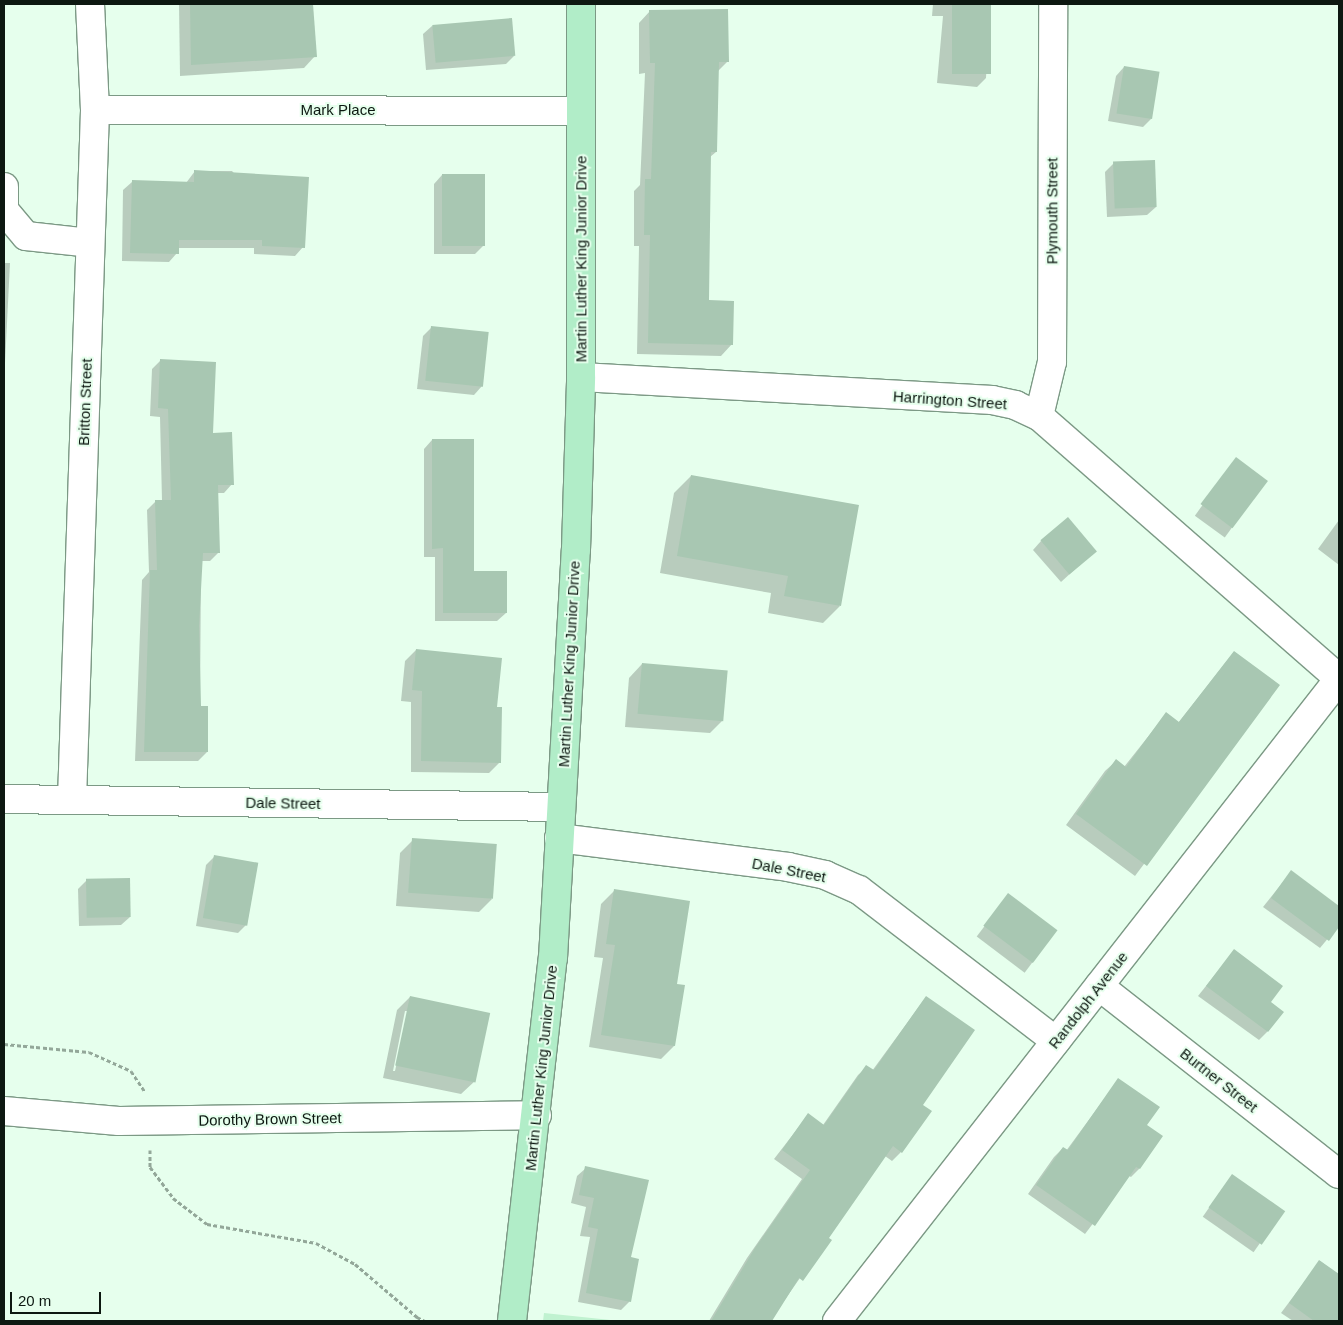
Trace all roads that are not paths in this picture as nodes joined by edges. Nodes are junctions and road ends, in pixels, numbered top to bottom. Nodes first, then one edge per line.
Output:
1 (90, 4) edge
2 (581, 4) edge
3 (1053, 4) edge
4 (95, 110) junction
5 (581, 112) junction
6 (4, 203) edge
7 (90, 243) junction
8 (581, 377) junction
9 (1038, 416) junction
10 (1339, 679) edge
11 (4, 799) edge
12 (72, 800) junction
13 (561, 807) junction
14 (560, 838) junction
15 (1099, 986) junction
16 (1056, 1041) junction
17 (4, 1111) edge
18 (537, 1115) junction
19 (1339, 1174) edge
20 (512, 1321) edge
21 (837, 1321) edge

1 - 4 street, Britton Street
2 - 5 main road, Martin Luther King Junior Drive
3 - 9 street, Plymouth Street
4 - 5 street, Mark Place
4 - 7 street, Britton Street
5 - 8 main road, Martin Luther King Junior Drive
6 - 7 street
7 - 12 street, Britton Street
8 - 9 street, Harrington Street
8 - 13 main road, Martin Luther King Junior Drive
9 - 10 street, Harrington Street
10 - 15 street, Randolph Avenue
11 - 12 street, Dale Street
12 - 13 street, Dale Street
13 - 14 main road, Martin Luther King Junior Drive
14 - 16 street, Dale Street
14 - 18 main road, Martin Luther King Junior Drive
15 - 16 street, Randolph Avenue
15 - 19 street, Burtner Street
16 - 21 street, Randolph Avenue
17 - 18 street, Dorothy Brown Street
18 - 20 main road, Martin Luther King Junior Drive

